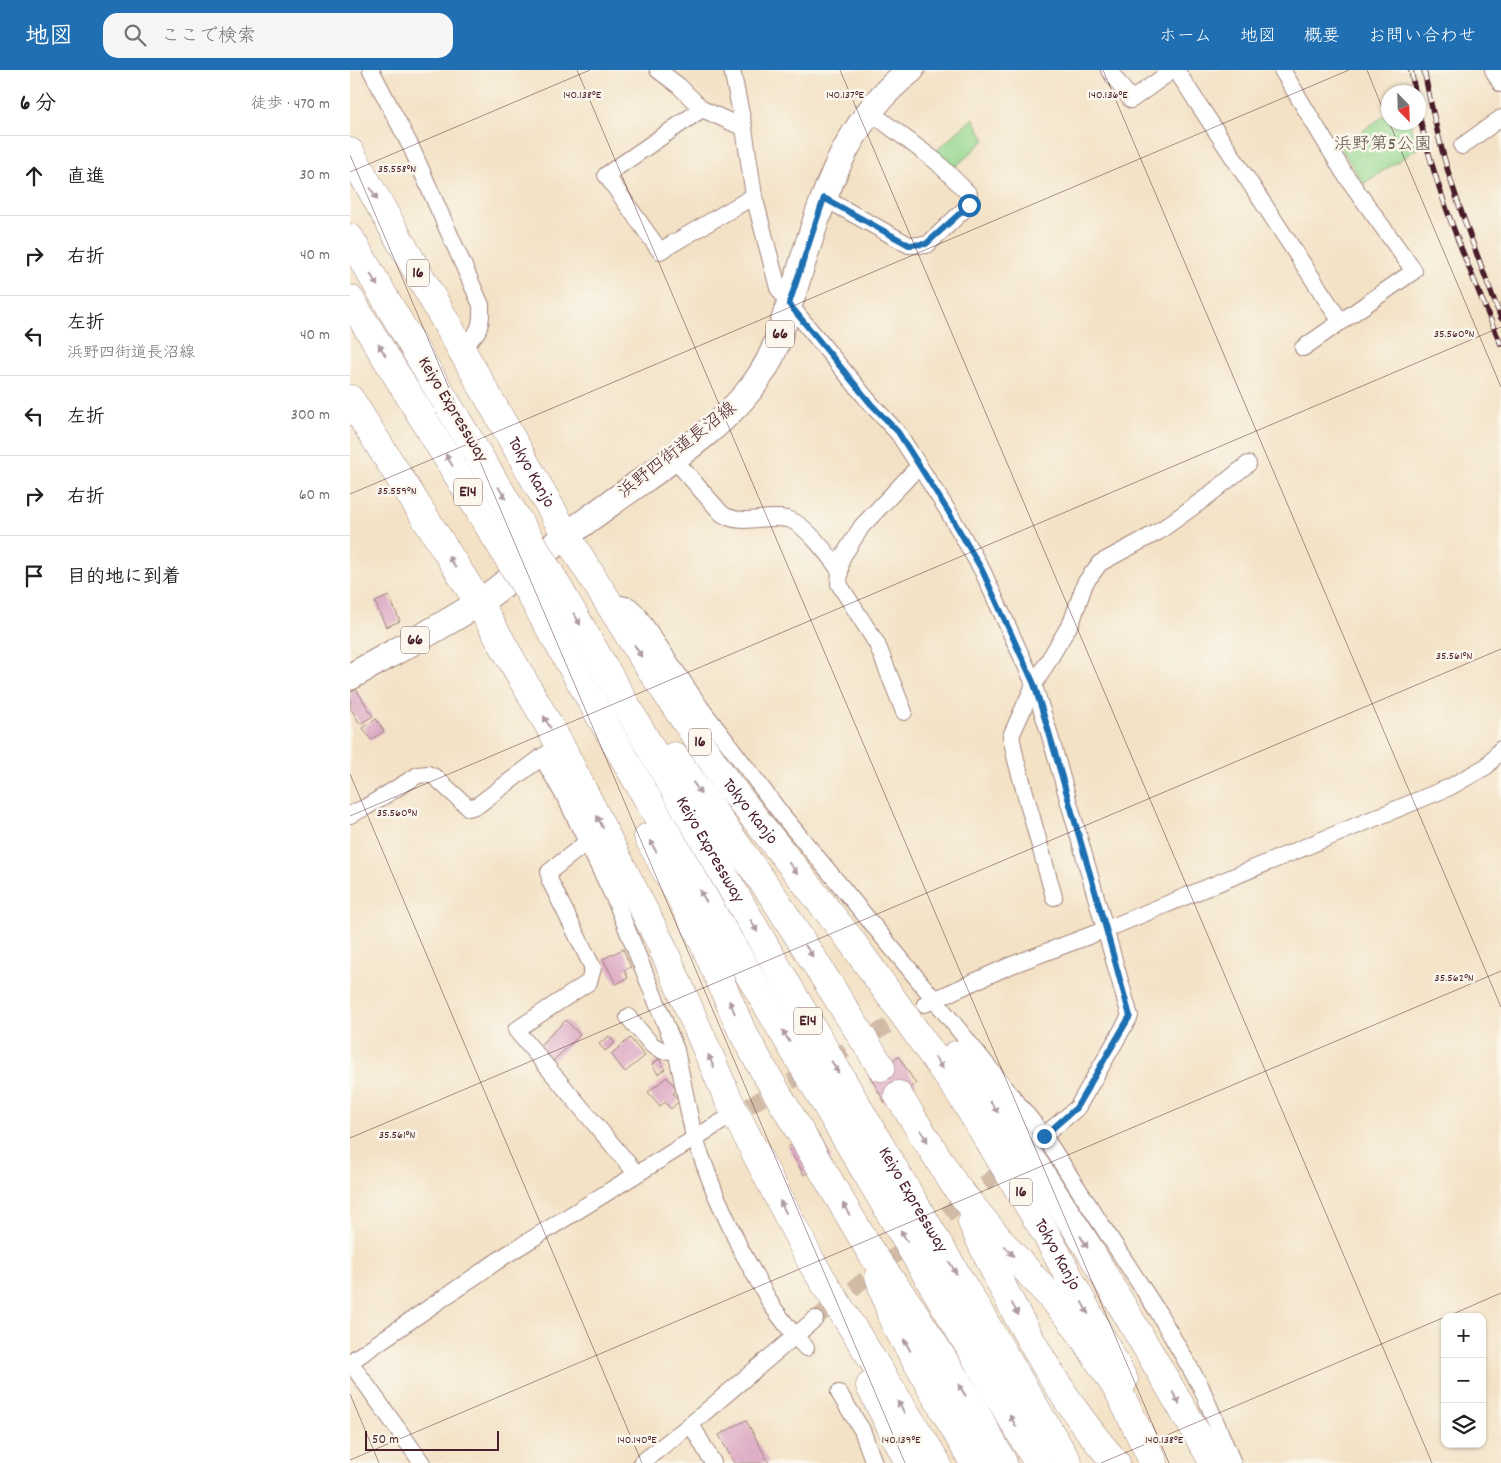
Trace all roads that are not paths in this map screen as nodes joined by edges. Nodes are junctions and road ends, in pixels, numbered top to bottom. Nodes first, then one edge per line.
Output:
1 (371, 70) edge
2 (658, 70) edge
3 (732, 70) edge
4 (910, 70) edge
5 (1109, 70) edge
6 (1175, 70) edge
7 (1282, 70) edge
8 (1493, 70) edge
9 (1501, 84) edge
10 (702, 109) junction
11 (869, 111) junction
12 (1501, 118) edge
13 (744, 128) junction
14 (1462, 146) dead end
15 (350, 152) edge
16 (754, 196) junction
17 (824, 198) junction
18 (350, 238) edge
19 (350, 299) edge
20 (789, 304) junction
21 (1341, 322) junction
22 (460, 346) junction
23 (1303, 348) dead end
24 (350, 398) edge
25 (673, 458) junction
26 (1248, 464) dead end
27 (918, 466) junction
28 (566, 536) junction
29 (840, 570) junction
30 (608, 601) junction
31 (479, 603) junction
32 (549, 630) junction
33 (596, 651) junction
34 (350, 677) edge
35 (1034, 684) junction
36 (904, 712) dead end
37 (1501, 749) edge
38 (551, 751) junction
39 (350, 815) edge
40 (586, 842) junction
41 (1054, 897) dead end
42 (1106, 929) junction
43 (849, 938) junction
44 (930, 1002) junction
45 (628, 1017) dead end
46 (676, 1050) junction
47 (881, 1067) dead end
48 (898, 1095) dead end
49 (721, 1122) tunnel mouth
50 (694, 1137) junction
51 (1040, 1140) junction
52 (636, 1173) junction
53 (956, 1187) junction
54 (872, 1254) junction
55 (812, 1263) junction
56 (815, 1319) tunnel mouth
57 (794, 1336) junction
58 (806, 1348) dead end
59 (350, 1362) edge
60 (840, 1393) dead end
61 (691, 1424) junction
62 (422, 1463) edge
63 (641, 1463) edge
64 (713, 1463) edge
65 (874, 1463) edge
66 (909, 1463) edge
67 (937, 1463) edge
68 (974, 1463) edge
69 (1004, 1463) edge
70 (1038, 1463) edge
71 (1068, 1463) edge
72 (1116, 1463) edge
73 (1154, 1463) edge
74 (1164, 1463) edge
75 (1214, 1463) edge
76 (1233, 1463) edge

1 - 22 street
2 - 10 street
3 - 13 street
4 - 11 main road, 浜野四街道長沼線 / 66
5 - 6 street
6 - 21 street
7 - 21 street
8 - 9 street
10 - 13 street
10 - 16 street
11 - 17 main road, 浜野四街道長沼線 / 66
11 - 17 street
12 - 14 street
13 - 16 street
15 -> 22 highway, Tokyo Kanjo / 16
16 - 20 street
17 - 20 main road, 浜野四街道長沼線 / 66
18 -> 33 highway, Keiyo Expressway / E14, bridge
32 -> 19 highway, Keiyo Expressway / E14, bridge
20 - 25 main road, 浜野四街道長沼線 / 66
20 - 27 street
21 - 23 street
22 - 28 highway, Tokyo Kanjo / 16
31 -> 24 highway
25 - 28 main road, 浜野四街道長沼線 / 66
25 - 29 street
26 - 35 street
27 - 29 street
27 - 35 street
28 - 30 highway, Tokyo Kanjo / 16
28 - 31 main road, 浜野四街道長沼線 / 66
29 - 36 street
30 -> 43 highway, Tokyo Kanjo / 16
30 - 44 street
31 - 34 main road, 浜野四街道長沼線 / 66
38 -> 31 highway
54 -> 32 highway
70 -> 32 highway, Keiyo Expressway / E14
33 -> 47 highway
33 -> 71 highway, Keiyo Expressway / E14
35 - 41 street
35 - 42 street
37 - 42 street
38 - 39 street
38 - 40 street
55 -> 38 highway
40 - 46 street
40 - 52 street
42 - 44 street
42 - 51 street
43 -> 74 highway, Tokyo Kanjo / 16
43 -> 75 highway
44 - 51 street
45 - 46 street
46 - 50 street
48 -> 53 highway
49 - 50 street
50 - 52 street
50 - 57 street
51 - 76 street
52 - 59 street
53 -> 72 highway
53 -> 73 highway
68 -> 54 highway
69 -> 54 highway
55 - 66 highway
67 -> 55 highway
56 - 57 street
57 - 58 street
57 - 61 street
59 - 62 street
60 - 65 street
61 - 63 street
61 - 64 street

